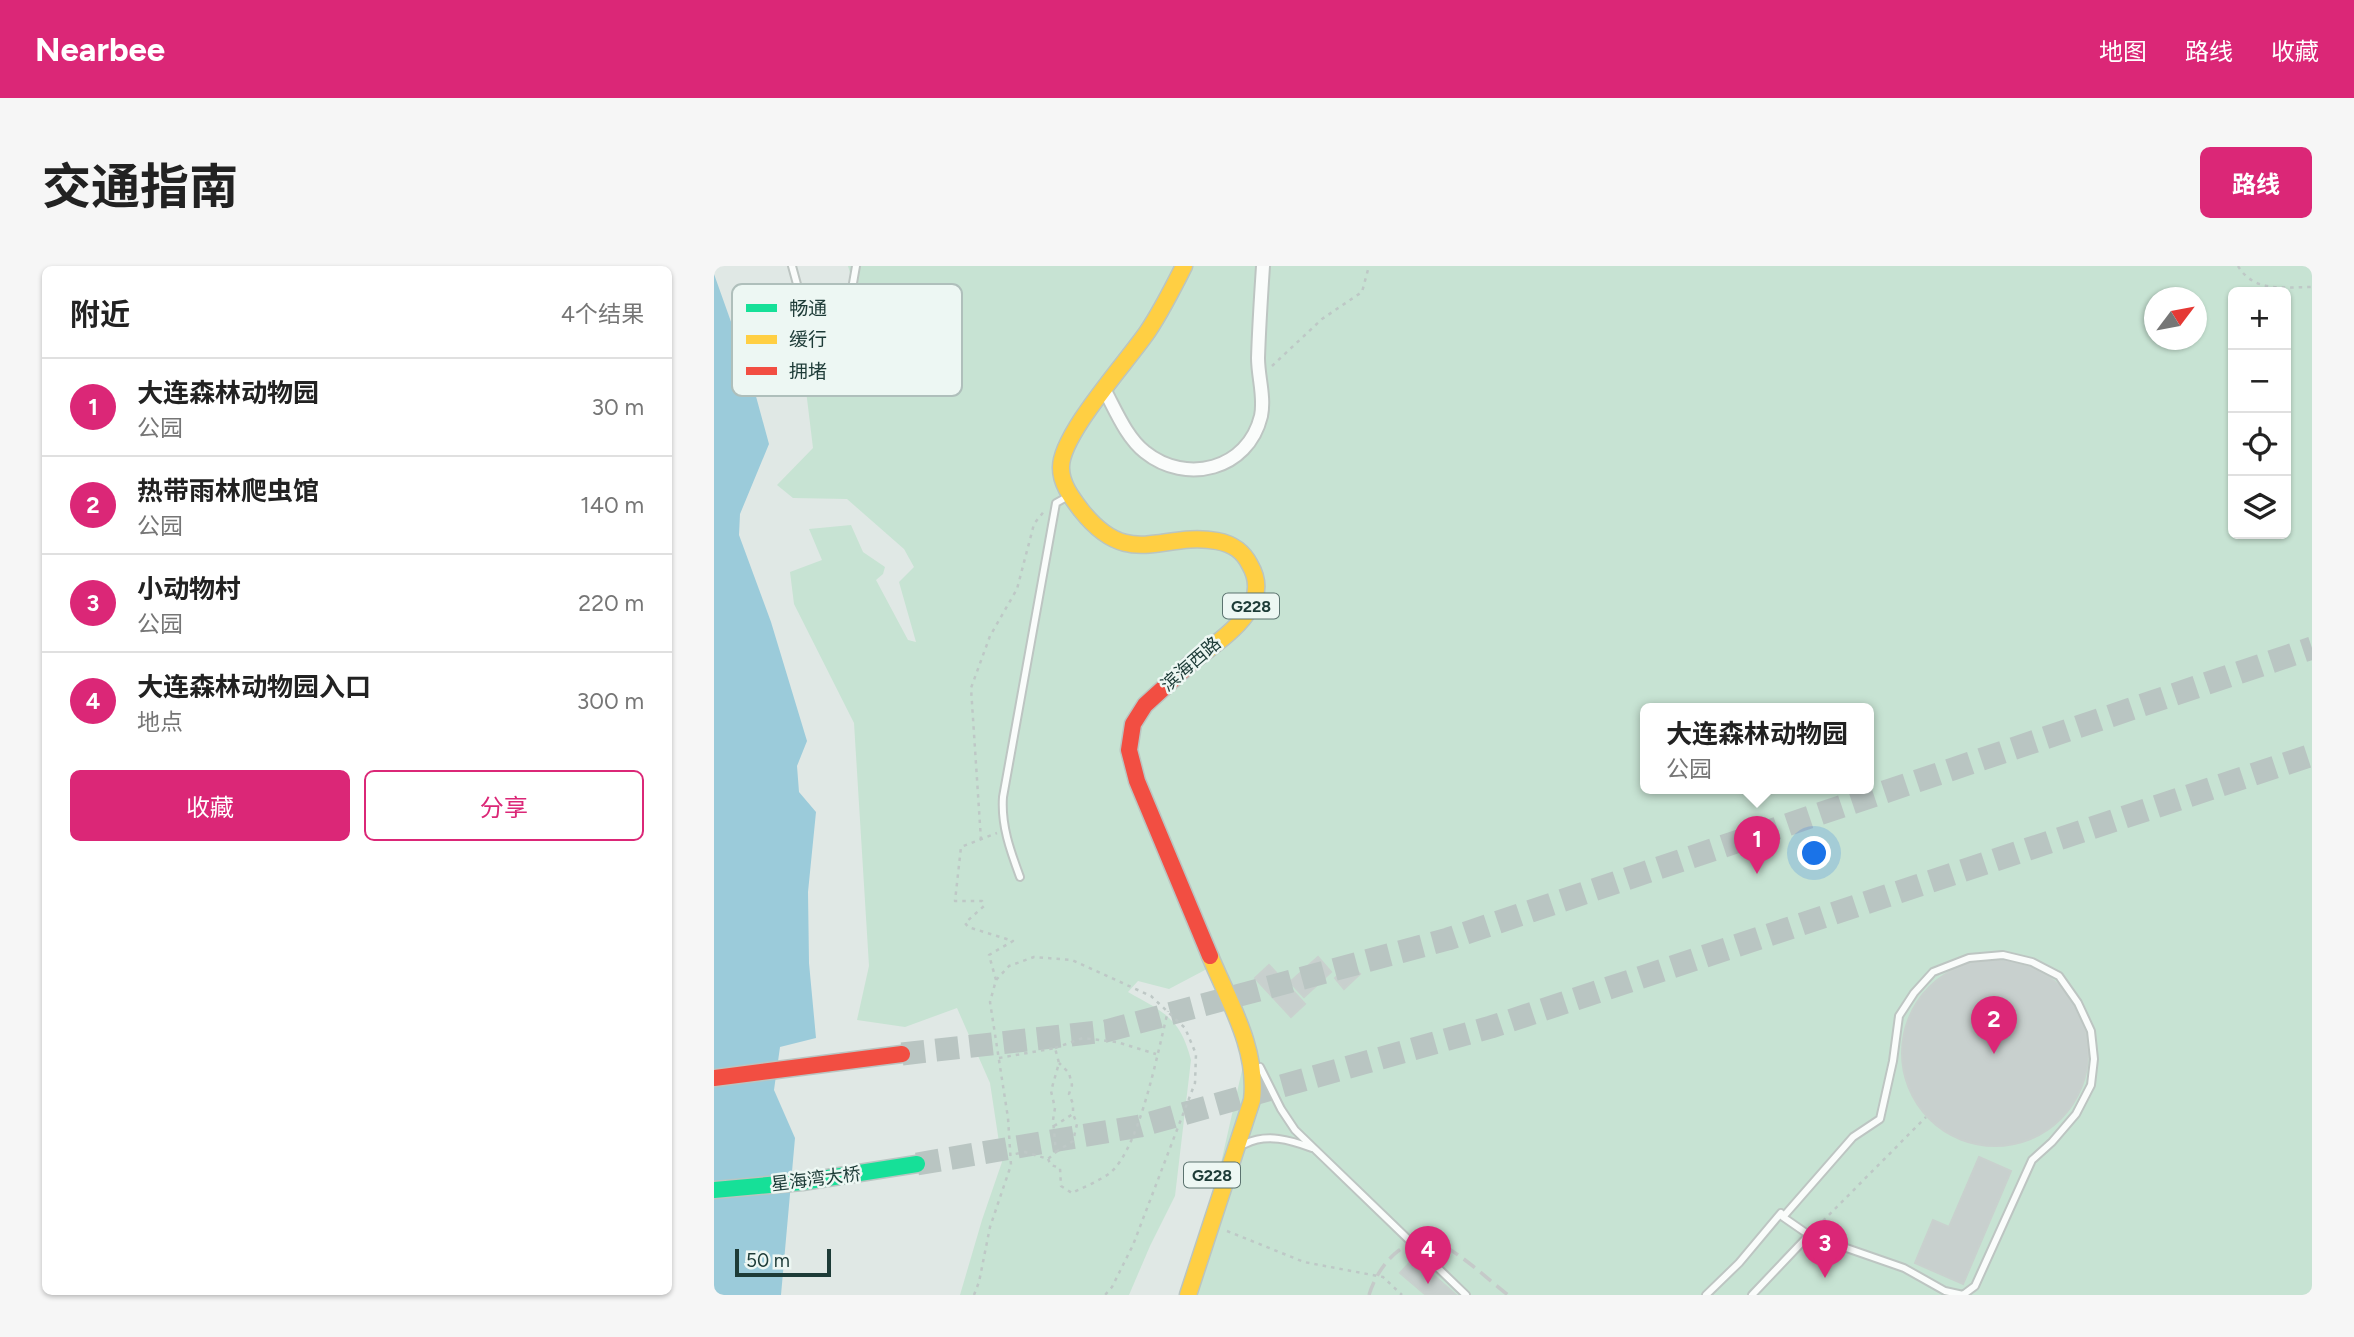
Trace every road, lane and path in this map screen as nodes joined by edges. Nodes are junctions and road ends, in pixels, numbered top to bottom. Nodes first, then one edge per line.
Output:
1 (792, 266) edge
2 (856, 266) edge
3 (1184, 266) edge
4 (1263, 266) edge
5 (1369, 266) edge
6 (2238, 266) edge
7 (797, 284) edge
8 (853, 284) edge
9 (2312, 287) edge
10 (1259, 377) junction
11 (1104, 389) junction
12 (1063, 499) junction
13 (1005, 831) junction
14 (981, 840) junction
15 (1020, 877) dead end
16 (996, 980) junction
17 (1168, 1011) junction
18 (1055, 1048) junction
19 (902, 1054) tunnel mouth
20 (1251, 1054) junction
21 (1157, 1055) junction
22 (999, 1058) junction
23 (1059, 1063) junction
24 (714, 1078) edge
25 (1073, 1114) junction
26 (1926, 1117) dead end
27 (1054, 1126) junction
28 (1317, 1150) junction
29 (1056, 1152) junction
30 (1235, 1152) junction
31 (1010, 1154) junction
32 (1048, 1159) junction
33 (917, 1164) tunnel mouth
34 (714, 1190) edge
35 (1781, 1213) dead end
36 (1211, 1224) junction
37 (1809, 1235) junction
38 (974, 1295) edge
39 (1105, 1295) edge
40 (1172, 1295) edge
41 (1188, 1295) edge
42 (1402, 1295) edge
43 (1466, 1295) edge
44 (1706, 1295) edge
45 (1752, 1295) edge
46 (1963, 1295) edge

1 - 7 lane
2 - 8 lane
3 - 11 highway, 滨海西路 / G228
4 - 10 street
5 - 10 path
6 - 9 path
10 - 11 street
11 - 12 highway, 滨海西路 / G228
12 - 13 lane
12 - 14 path
12 - 20 highway, 滨海西路 / G228
13 - 14 path
13 - 15 lane
14 - 16 path
16 - 17 path
16 - 22 path
17 - 21 path
17 - 39 path
18 - 21 path
18 - 22 path
18 - 23 path
19 - 24 highway
20 - 28 lane
20 - 30 highway, 滨海西路 / G228
20 - 40 highway, G228
21 - 32 path
22 - 31 path
23 - 25 path
23 - 27 path
25 - 27 path
25 - 29 path
26 - 37 path
27 - 29 path
28 - 30 lane
28 - 43 lane
29 - 32 path
30 - 36 highway, 滨海西路 / G228
31 - 32 path
31 - 38 path
33 - 34 highway, 星海湾大桥
35 - 44 lane
36 - 41 highway, 滨海西路 / G228
36 - 42 path
37 - 45 lane
37 - 46 lane
37 - 46 lane

